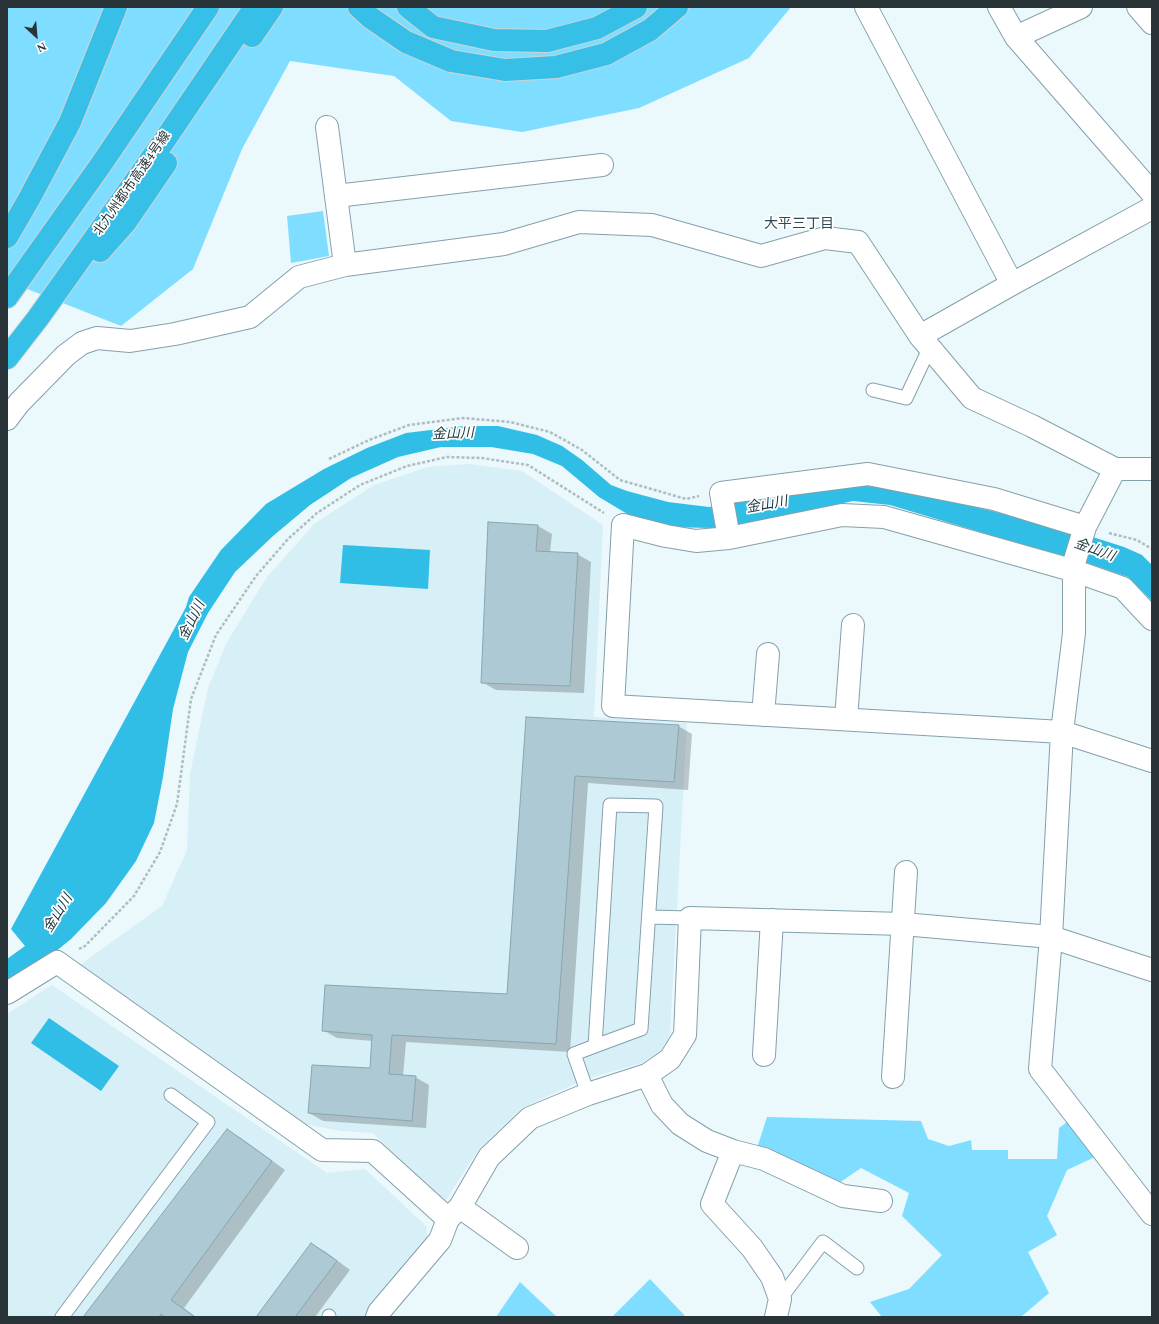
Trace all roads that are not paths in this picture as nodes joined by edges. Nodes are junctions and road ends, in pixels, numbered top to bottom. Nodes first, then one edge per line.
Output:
1 (116, 7) edge
2 (208, 7) edge
3 (255, 7) edge
4 (272, 7) edge
5 (359, 7) edge
6 (408, 7) edge
7 (636, 7) edge
8 (677, 7) edge
9 (866, 7) edge
10 (999, 7) edge
11 (1081, 7) edge
12 (1138, 7) edge
13 (1152, 23) edge
14 (1016, 37) junction
15 (327, 127) dead end
16 (602, 164) dead end
17 (1152, 193) edge
18 (336, 196) junction
19 (1152, 208) edge
20 (7, 237) edge
21 (345, 265) junction
22 (1012, 284) junction
23 (7, 297) edge
24 (38, 318) junction
25 (925, 342) junction
26 (7, 358) edge
27 (873, 390) dead end
28 (11, 407) edge
29 (1116, 469) junction
30 (1152, 469) edge
31 (1084, 530) junction
32 (728, 533) junction
33 (1074, 567) junction
34 (1152, 619) edge
35 (853, 625) dead end
36 (768, 654) dead end
37 (763, 715) junction
38 (846, 720) junction
39 (1062, 732) junction
40 (1152, 760) edge
41 (906, 872) dead end
42 (649, 917) junction
43 (690, 918) junction
44 (772, 920) junction
45 (903, 924) junction
46 (1051, 937) junction
47 (1152, 970) edge
48 (7, 994) edge
49 (595, 1046) junction
50 (764, 1055) dead end
51 (647, 1074) junction
52 (893, 1077) dead end
53 (588, 1094) junction
54 (171, 1095) dead end
55 (732, 1151) junction
56 (881, 1201) dead end
57 (454, 1213) junction
58 (1152, 1214) edge
59 (517, 1248) dead end
60 (857, 1268) dead end
61 (778, 1308) edge
62 (62, 1317) edge
63 (377, 1317) edge

1 - 20 highway
2 - 23 highway
3 - 24 highway, 北九州都市高速4号線
4 - 24 highway
5 - 8 highway
6 - 7 highway
9 - 22 street
10 - 14 street
11 - 14 street
12 - 13 street
14 - 17 street
15 - 18 street
16 - 18 street
18 - 21 street
19 - 22 street
21 - 25 street
21 - 28 street
22 - 25 street
24 - 26 highway, 北九州都市高速4号線
25 - 27 lane
25 - 29 street
29 - 30 street
29 - 31 street
31 - 32 street
31 - 33 street
32 - 33 street
32 - 37 street
33 - 34 street
33 - 39 street
35 - 38 street
36 - 37 street
37 - 38 street
38 - 39 street
39 - 40 street
39 - 46 street
41 - 45 street
42 - 43 lane
42 - 49 lane
42 - 49 lane
43 - 44 street
43 - 51 street
44 - 45 street
44 - 50 street
45 - 46 street
45 - 52 street
46 - 47 street
46 - 58 street
48 - 57 street
49 - 53 lane
51 - 53 street
51 - 55 street
53 - 57 street
54 - 62 lane
55 - 56 street
55 - 61 street
57 - 59 street
57 - 63 street
60 - 61 lane

